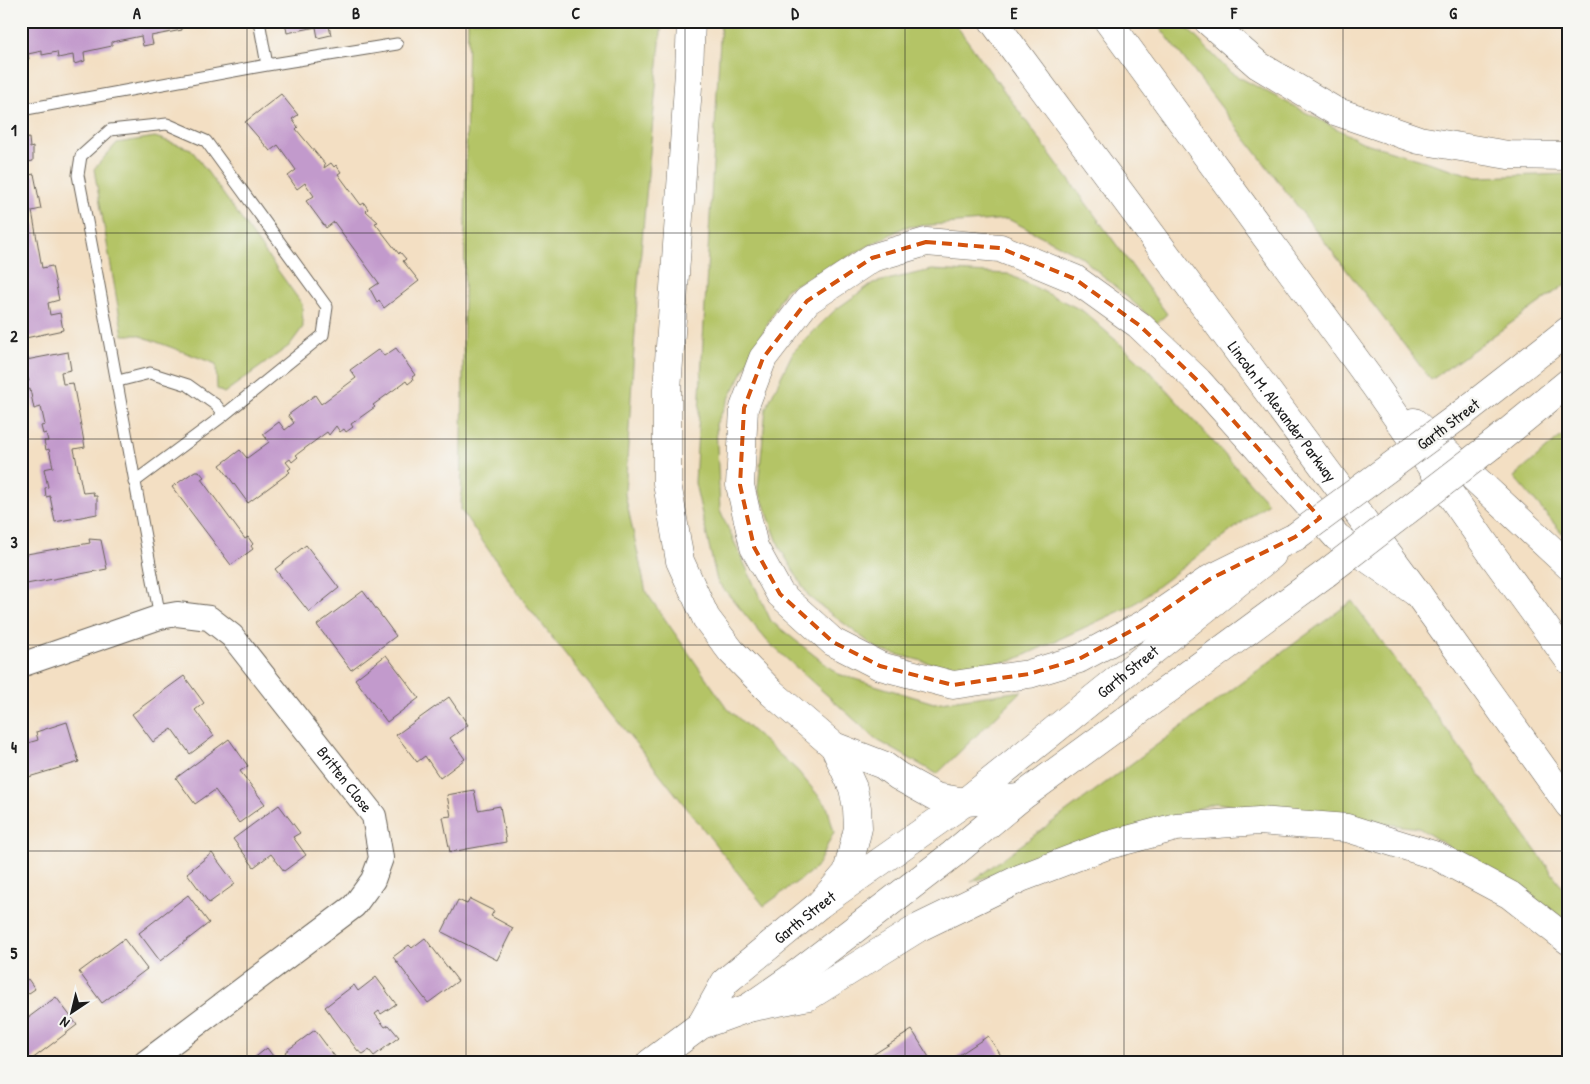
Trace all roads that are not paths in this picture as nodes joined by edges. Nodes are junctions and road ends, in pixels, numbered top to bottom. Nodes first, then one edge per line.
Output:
1 (259, 21) edge
2 (691, 21) edge
3 (993, 21) edge
4 (1108, 21) edge
5 (1208, 21) edge
6 (397, 44) dead end
7 (267, 65) junction
8 (21, 110) edge
9 (1569, 156) edge
10 (1569, 330) edge
11 (118, 381) junction
12 (1569, 382) edge
13 (1375, 386) junction
14 (224, 415) junction
15 (134, 482) junction
16 (1295, 537) junction
17 (1569, 566) edge
18 (1418, 594) junction
19 (160, 617) junction
20 (1569, 660) edge
21 (21, 665) edge
22 (834, 746) junction
23 (1020, 798) junction
24 (965, 802) junction
25 (1569, 805) edge
26 (820, 904) junction
27 (1569, 941) edge
28 (748, 1008) junction
29 (701, 1025) junction
30 (145, 1063) edge
31 (650, 1063) edge

1 - 7 lane
2 - 22 main road
3 - 18 main road, Lincoln M. Alexander Parkway
4 - 13 main road
5 - 9 main road
6 - 7 lane
7 - 8 lane
10 - 16 main road, Garth Street, bridge
11 - 14 lane
11 - 14 lane
11 - 15 lane
12 - 23 main road, Garth Street, bridge
13 - 17 main road
13 - 20 main road
14 - 15 lane
15 - 19 lane
16 - 18 main road
16 - 24 main road, Garth Street
18 - 25 main road, Lincoln M. Alexander Parkway
19 - 21 street, Britten Close
19 - 30 street, Britten Close
22 - 24 main road
22 - 26 main road
23 - 24 main road
23 - 28 main road, Garth Street
24 - 26 main road, Garth Street
26 - 29 main road, Garth Street
27 - 28 main road
28 - 29 main road, Garth Street
29 - 31 main road, Garth Street

